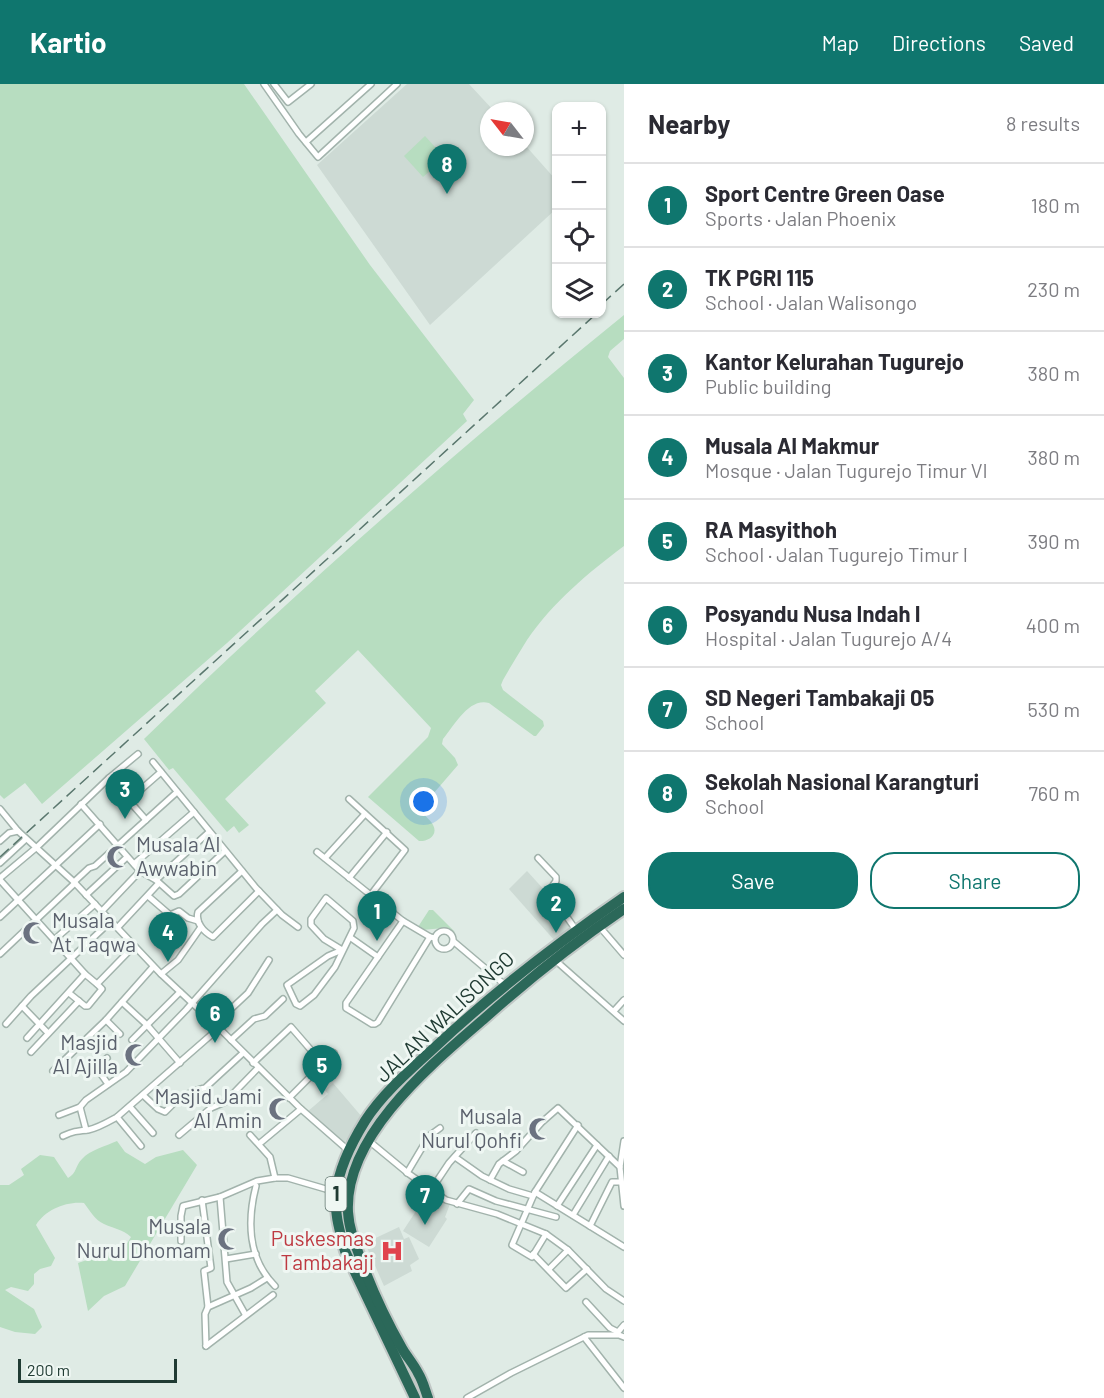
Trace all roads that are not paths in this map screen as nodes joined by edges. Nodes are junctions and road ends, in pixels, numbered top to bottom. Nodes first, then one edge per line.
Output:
1 (264, 84) edge
2 (274, 84) edge
3 (311, 84) edge
4 (371, 84) edge
5 (397, 84) edge
6 (307, 144) junction
7 (138, 754) dead end
8 (153, 762) dead end
9 (161, 772) junction
10 (109, 778) junction
11 (177, 792) junction
12 (349, 799) dead end
13 (129, 800) junction
14 (81, 804) junction
15 (0, 809) edge
16 (194, 812) junction
17 (365, 814) junction
18 (146, 820) junction
19 (100, 824) junction
20 (18, 831) junction
21 (209, 832) junction
22 (387, 832) junction
23 (26, 839) junction
24 (0, 841) edge
25 (118, 846) junction
26 (37, 847) junction
27 (225, 851) junction
28 (317, 852) dead end
29 (128, 857) junction
30 (325, 858) junction
31 (538, 858) dead end
32 (0, 863) edge
33 (134, 864) junction
34 (56, 865) junction
35 (140, 871) junction
36 (242, 871) junction
37 (0, 877) edge
38 (349, 878) junction
39 (158, 881) junction
40 (74, 883) junction
41 (259, 891) junction
42 (86, 895) junction
43 (148, 896) junction
44 (370, 896) junction
45 (624, 897) edge
46 (18, 900) junction
47 (94, 903) junction
48 (624, 909) edge
49 (277, 910) junction
50 (102, 911) junction
51 (0, 917) edge
52 (36, 919) junction
53 (111, 921) junction
54 (403, 921) junction
55 (199, 924) junction
56 (599, 926) junction
57 (118, 927) junction
58 (298, 927) dead end
59 (576, 930) junction
60 (433, 938) junction
61 (54, 940) junction
62 (350, 940) junction
63 (453, 941) junction
64 (134, 946) junction
65 (342, 950) junction
66 (0, 954) edge
67 (624, 956) edge
68 (71, 958) junction
69 (377, 958) junction
70 (269, 960) dead end
71 (555, 960) junction
72 (153, 967) junction
73 (86, 974) junction
74 (161, 974) junction
75 (97, 984) junction
76 (505, 985) junction
77 (180, 992) junction
78 (69, 993) junction
79 (283, 999) dead end
80 (624, 1000) edge
81 (79, 1001) junction
82 (122, 1002) junction
83 (192, 1003) junction
84 (22, 1006) junction
85 (614, 1011) junction
86 (465, 1019) junction
87 (106, 1020) junction
88 (624, 1021) edge
89 (6, 1024) dead end
90 (39, 1024) junction
91 (147, 1025) junction
92 (217, 1026) junction
93 (473, 1028) junction
94 (48, 1034) junction
95 (120, 1034) dead end
96 (27, 1038) dead end
97 (159, 1039) junction
98 (132, 1040) dead end
99 (231, 1040) junction
100 (31, 1052) dead end
101 (243, 1053) junction
102 (334, 1053) dead end
103 (108, 1058) dead end
104 (180, 1063) junction
105 (253, 1063) junction
106 (323, 1064) junction
107 (258, 1068) junction
108 (53, 1071) dead end
109 (108, 1084) junction
110 (143, 1095) junction
111 (289, 1098) junction
112 (80, 1107) junction
113 (130, 1107) junction
114 (301, 1109) junction
115 (59, 1115) dead end
116 (117, 1117) junction
117 (578, 1125) junction
118 (440, 1128) dead end
119 (86, 1130) junction
120 (476, 1133) dead end
121 (153, 1134) dead end
122 (179, 1135) dead end
123 (250, 1135) dead end
124 (63, 1136) dead end
125 (369, 1141) junction
126 (624, 1141) edge
127 (259, 1144) junction
128 (597, 1145) junction
129 (141, 1146) dead end
130 (349, 1151) junction
131 (609, 1156) junction
132 (455, 1157) junction
133 (503, 1161) junction
134 (620, 1167) junction
135 (523, 1172) dead end
136 (407, 1173) junction
137 (275, 1178) junction
138 (490, 1180) junction
139 (621, 1182) junction
140 (256, 1186) dead end
141 (432, 1190) junction
142 (336, 1192) junction
143 (534, 1194) junction
144 (220, 1197) junction
145 (202, 1200) junction
146 (457, 1204) junction
147 (557, 1206) junction
148 (624, 1206) edge
149 (528, 1208) junction
150 (573, 1215) junction
151 (556, 1217) dead end
152 (522, 1223) junction
153 (590, 1225) junction
154 (546, 1234) junction
155 (182, 1240) dead end
156 (624, 1247) edge
157 (568, 1250) junction
158 (256, 1254) junction
159 (533, 1254) junction
160 (226, 1259) junction
161 (549, 1269) junction
162 (587, 1269) junction
163 (267, 1278) junction
164 (275, 1286) dead end
165 (233, 1294) junction
166 (273, 1295) dead end
167 (624, 1301) edge
168 (586, 1302) dead end
169 (208, 1307) junction
170 (245, 1314) junction
171 (624, 1325) edge
172 (584, 1337) junction
173 (624, 1337) edge
174 (624, 1388) edge
175 (415, 1398) edge
176 (428, 1398) edge
177 (467, 1398) edge

1 - 6 street
2 - 3 street
4 - 6 street
5 - 6 street
7 - 10 street
8 - 9 street
9 - 11 street
9 - 13 street
10 - 13 street
10 - 14 street
11 - 16 street
11 - 18 street
12 - 17 street
13 - 18 street
14 - 19 street
14 - 26 street
15 - 20 street
16 - 21 street
16 - 33 street
17 - 22 street
17 - 30 street
18 - 25 street
19 - 25 street
19 - 34 street
20 - 23 street
20 - 24 street
21 - 27 street
21 - 39 street
22 - 38 street
22 - 44 street
23 - 26 street
23 - 32 street
25 - 29 street
25 - 40 street
26 - 34 street
26 - 37 street
27 - 36 street
27 - 39 street
28 - 30 street
29 - 33 street
29 - 42 street
30 - 38 street
31 - 59 street
33 - 35 street
34 - 40 street
34 - 46 street
35 - 39 street
35 - 50 street
36 - 41 street
36 - 55 street
37 - 46 street
38 - 44 street
39 - 43 street
40 - 42 street
40 - 52 street
41 - 49 street
41 - 55 street
42 - 47 street
43 - 55 street
43 - 57 street
44 - 54 street
45 - 59 highway, JALAN WALISONGO / 1
46 - 51 street
46 - 52 street
47 - 50 street
47 - 61 street
48 - 56 highway, JALAN WALISONGO / 1
49 - 58 street
49 - 83 street
50 - 53 street
52 - 61 street
52 - 66 street
53 - 57 street
53 - 68 street
54 - 60 street
54 - 69 street
55 - 74 street
56 - 67 street
56 - 71 highway, JALAN WALISONGO / 1
57 - 64 street
59 - 76 highway, JALAN WALISONGO / 1
60 - 63 street
60 - 63 street
60 - 69 street
61 - 68 street
62 - 65 street
62 - 65 street
62 - 69 street
63 - 76 street
64 - 72 street
64 - 75 street
65 - 65 street
68 - 73 street
68 - 84 street
70 - 92 street
71 - 85 street
71 - 93 highway, JALAN WALISONGO / 1
72 - 74 street
72 - 82 street
73 - 75 street
73 - 78 street
74 - 77 street
75 - 81 street
76 - 86 highway, JALAN WALISONGO / 1
77 - 83 street
77 - 91 street
78 - 81 street
78 - 90 street
79 - 99 street
80 - 85 street
81 - 94 street
82 - 87 street
82 - 91 street
83 - 92 street
83 - 97 street
84 - 89 street
84 - 90 street
85 - 88 street
86 - 93 highway
86 - 130 highway, JALAN WALISONGO / 1
87 - 95 street
87 - 108 street
90 - 94 street
90 - 96 street
91 - 97 street
91 - 98 street
92 - 99 street
92 - 104 street
93 - 125 highway, JALAN WALISONGO / 1
94 - 100 street
97 - 104 street
97 - 109 street
99 - 101 street
101 - 105 street
101 - 110 street
102 - 106 street
103 - 109 street
104 - 110 street
105 - 106 street
105 - 107 street
106 - 111 street
107 - 111 street
107 - 122 street
109 - 112 street
110 - 113 street
111 - 114 street
112 - 115 street
112 - 119 street
113 - 116 street
113 - 121 street
114 - 127 street
114 - 130 street
116 - 119 street
116 - 129 street
117 - 128 street
117 - 133 street
117 - 143 street
118 - 136 street
119 - 124 street
120 - 132 street
123 - 127 street
125 - 136 street
125 - 176 highway, JALAN WALISONGO / 1
126 - 134 street
127 - 137 street
128 - 131 street
128 - 147 street
130 - 142 highway, JALAN WALISONGO / 1
131 - 134 street
131 - 150 street
132 - 138 street
132 - 141 street
133 - 135 street
133 - 138 street
134 - 139 street
136 - 141 street
137 - 142 street
137 - 144 street
138 - 143 street
139 - 148 street
139 - 153 street
140 - 158 street
141 - 146 street
142 - 175 highway, JALAN WALISONGO / 1
143 - 147 street
143 - 149 street
144 - 145 street
144 - 160 street
145 - 155 street
145 - 169 street
146 - 149 street
146 - 152 street
147 - 150 street
149 - 151 street
149 - 152 street
150 - 153 street
152 - 154 street
152 - 159 street
153 - 156 street
154 - 157 street
154 - 159 street
157 - 161 street
157 - 162 street
158 - 160 street
158 - 163 street
159 - 161 street
160 - 165 street
161 - 162 street
162 - 167 street
163 - 164 street
163 - 165 street
165 - 169 street
165 - 170 street
166 - 170 street
168 - 171 street
169 - 170 street
172 - 173 street
172 - 174 street
172 - 177 street

